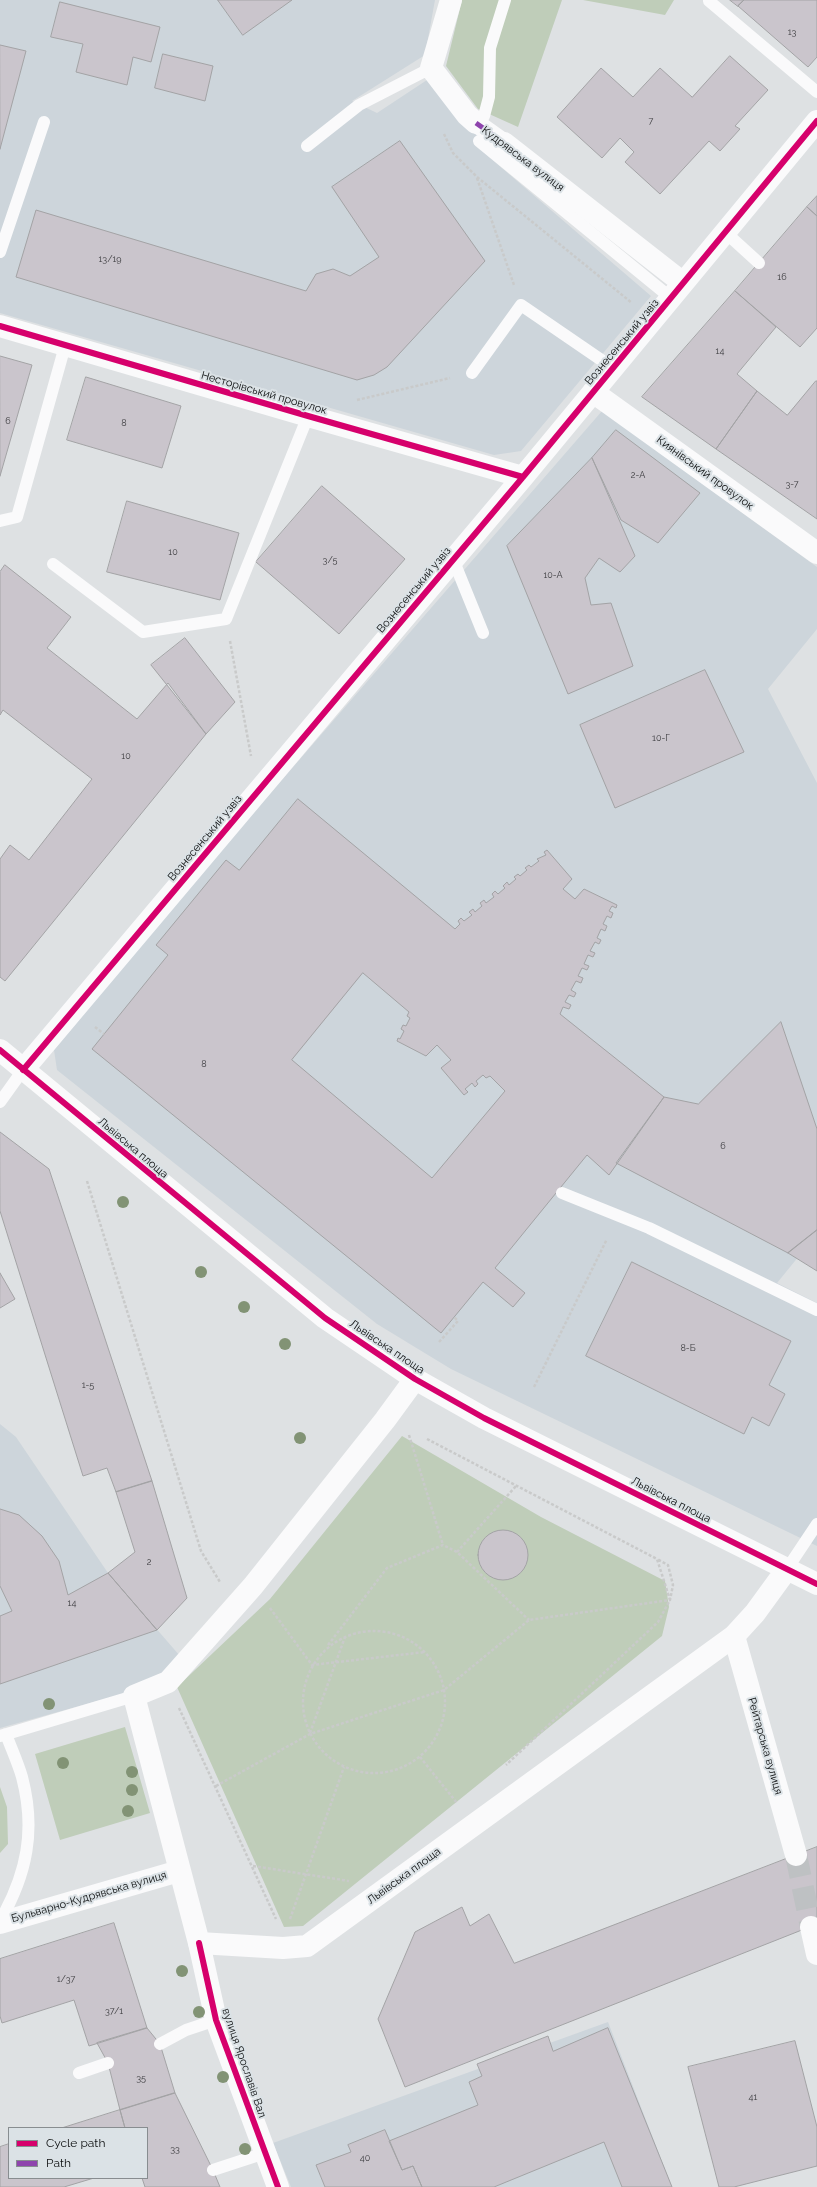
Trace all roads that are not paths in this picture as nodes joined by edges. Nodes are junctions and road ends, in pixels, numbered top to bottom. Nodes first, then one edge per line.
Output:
1 (451, 0) edge
2 (505, 0) edge
3 (709, 1) edge
4 (431, 68) junction
5 (817, 92) edge
6 (817, 121) edge
7 (44, 122) dead end
8 (480, 127) junction
9 (504, 143) joint
10 (307, 146) dead end
11 (725, 232) junction
12 (0, 252) edge
13 (759, 263) dead end
14 (677, 290) junction
15 (0, 326) edge
16 (65, 346) junction
17 (613, 368) junction
18 (472, 373) road end
19 (593, 392) junction
20 (308, 416) junction
21 (523, 477) junction
22 (0, 521) edge
23 (817, 553) edge
24 (453, 559) junction
25 (53, 564) dead end
26 (483, 633) dead end
27 (0, 1050) edge
28 (23, 1070) junction
29 (0, 1102) edge
30 (562, 1192) dead end
31 (817, 1310) edge
32 (415, 1379) junction
33 (817, 1524) edge
34 (787, 1569) junction
35 (817, 1584) edge
36 (734, 1636) junction
37 (134, 1696) junction
38 (3, 1735) edge
39 (796, 1856) tunnel mouth
40 (179, 1871) junction
41 (0, 1922) edge
42 (811, 1927) tunnel mouth
43 (199, 1943) junction
44 (817, 1954) edge
45 (216, 2020) junction
46 (160, 2044) dead end
47 (108, 2063) dead end
48 (79, 2073) dead end
49 (265, 2153) junction
50 (213, 2170) dead end
51 (278, 2187) edge

1 - 4 street
2 - 8 lane
3 - 5 lane
4 - 8 street, Кудрявська вулиця
4 - 10 lane
6 - 11 street, Вознесенський узвіз
7 - 12 lane
8 - 9 street, Кудрявська вулиця
8 - 14 lane
9 - 14 street, Кудрявська вулиця
11 - 13 lane
11 - 14 street, Вознесенський узвіз
14 - 17 street, Вознесенський узвіз
15 - 16 street, Несторівський провулок
16 - 20 street, Несторівський провулок
16 - 22 lane
17 - 18 lane
17 - 19 street, Вознесенський узвіз
19 - 21 street, Вознесенський узвіз
19 - 23 street, Киянівський провулок
20 - 21 street, Несторівський провулок
20 - 25 lane
21 - 24 street, Вознесенський узвіз
24 - 26 lane
24 - 28 street, Вознесенський узвіз
27 - 28 street, Львівська площа
28 - 29 lane
28 - 32 street, Львівська площа
30 - 31 lane
32 - 34 street, Львівська площа
32 - 37 street, Львівська площа
33 - 34 lane
34 - 35 street
34 - 36 street, Львівська площа
36 - 39 street, Рейтарська вулиця
36 - 43 street, Львівська площа
37 - 38 lane
37 - 40 street
38 - 41 lane
40 - 41 street, Бульварно-Кудрявська вулиця
40 - 43 street
42 - 44 street
43 - 45 street, вулиця Ярославів Вал
45 - 46 lane
45 - 49 street, вулиця Ярославів Вал
47 - 48 lane
49 - 50 lane
49 - 51 street, вулиця Ярославів Вал

